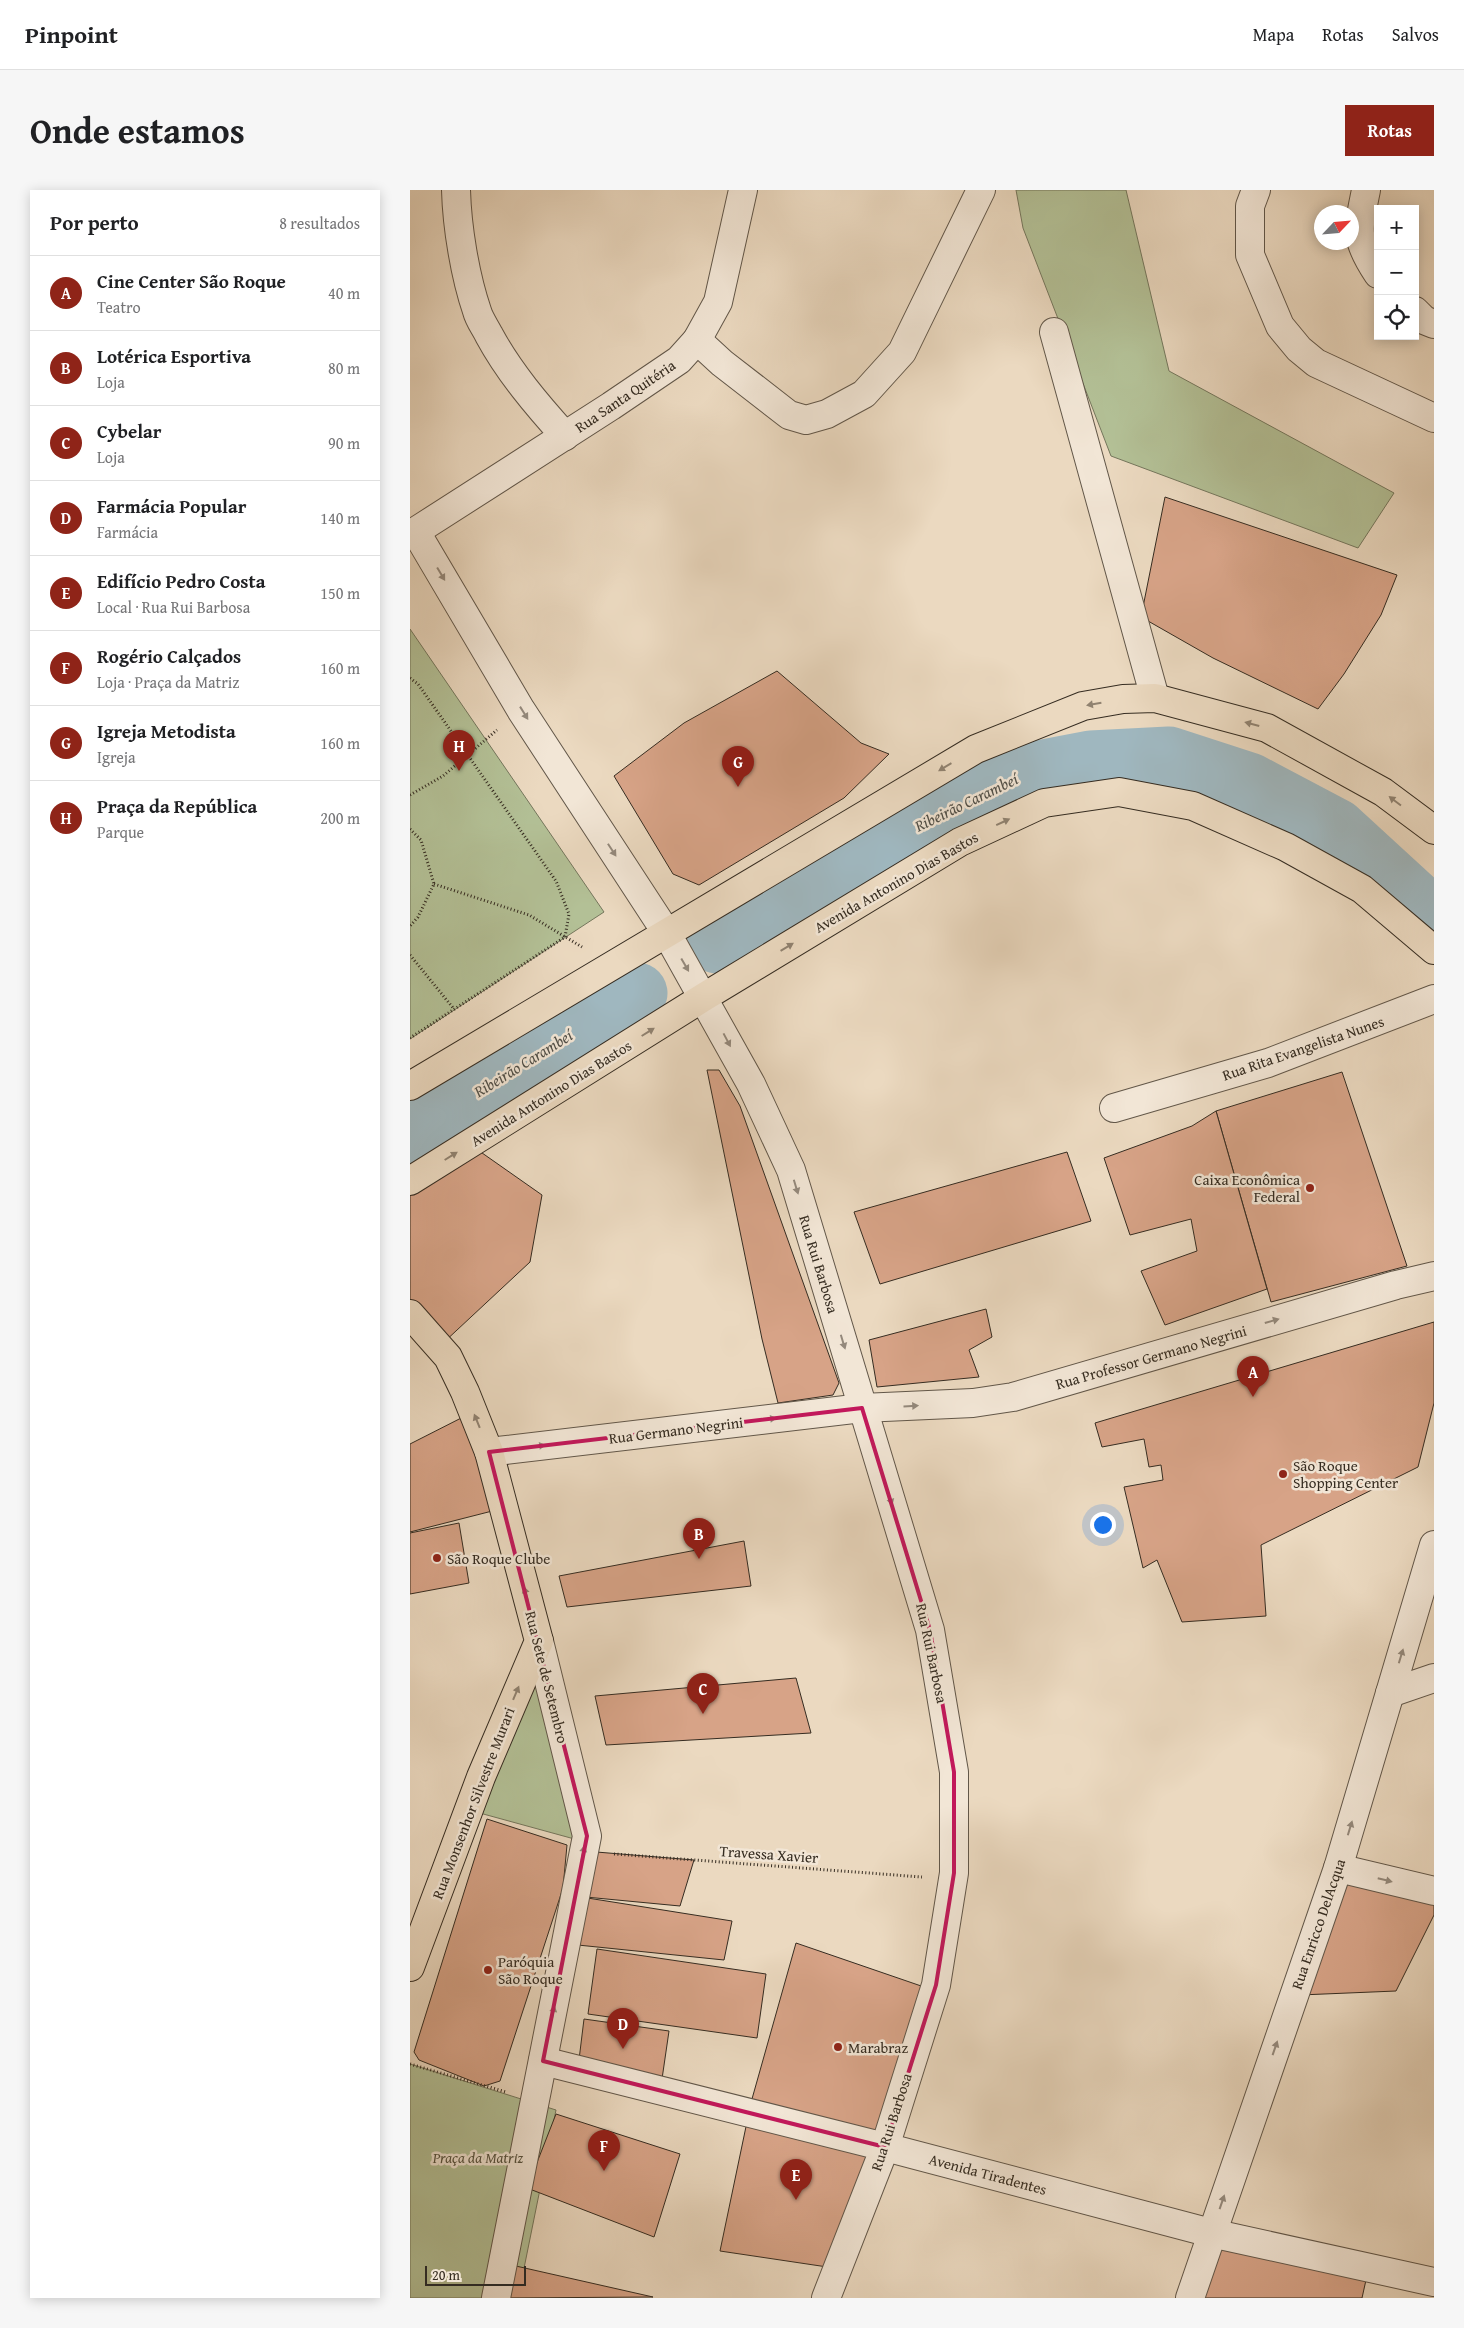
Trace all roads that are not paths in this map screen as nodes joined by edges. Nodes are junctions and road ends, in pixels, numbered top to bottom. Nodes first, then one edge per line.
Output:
1 (456, 190) edge
2 (743, 190) edge
3 (981, 190) edge
4 (1256, 190) edge
5 (1366, 190) edge
6 (1374, 268) edge
7 (1419, 315) edge
8 (1434, 324) edge
9 (1054, 332) dead end
10 (697, 340) junction
11 (1434, 418) edge
12 (565, 436) junction
13 (413, 534) edge
14 (1155, 698) junction
15 (1434, 830) edge
16 (666, 932) junction
17 (1434, 950) edge
18 (704, 997) junction
19 (1434, 999) edge
20 (410, 1086) edge
21 (1114, 1108) dead end
22 (410, 1182) edge
23 (1434, 1276) edge
24 (410, 1314) edge
25 (862, 1408) junction
26 (490, 1452) junction
27 (1434, 1545) edge
28 (539, 1641) junction
29 (1434, 1678) edge
30 (1390, 1693) junction
31 (1338, 1868) junction
32 (1434, 1891) edge
33 (410, 1967) edge
34 (543, 2061) junction
35 (885, 2147) junction
36 (1211, 2234) junction
37 (1434, 2282) edge
38 (498, 2297) edge
39 (826, 2298) edge
40 (1190, 2298) edge

1 - 12 street
2 - 10 street, Rua Santa Quitéria
3 - 10 street
4 - 11 street
5 - 6 street
7 - 8 street
9 - 14 street
10 - 12 street, Rua Santa Quitéria
12 - 13 street, Rua Santa Quitéria
13 -> 16 street, Rua Rui Barbosa
15 -> 14 main road
14 -> 16 main road
16 -> 18 street, Rua Rui Barbosa
16 - 20 main road
18 -> 17 main road, Avenida Antonino Dias Bastos
22 -> 18 main road, Avenida Antonino Dias Bastos
18 -> 25 street, Rua Rui Barbosa
19 - 21 street, Rua Rita Evangelista Nunes
25 -> 23 street, Rua Professor Germano Negrini
26 -> 24 main road, Rua Sete de Setembro
26 -> 25 street, Rua Germano Negrini
25 -> 35 street, Rua Rui Barbosa
28 -> 26 main road, Rua Sete de Setembro
30 -> 27 street, Rua Enricco DelAcqua
33 -> 28 main road, Rua Monsenhor Silvestre Murari
34 -> 28 street, Rua Sete de Setembro
29 - 30 street
31 -> 30 street, Rua Enricco DelAcqua
31 -> 32 street
36 -> 31 street, Rua Enricco DelAcqua
34 - 35 street, Avenida Tiradentes
34 - 38 street
35 - 36 street, Avenida Tiradentes
35 - 39 street, Rua Rui Barbosa
36 - 37 street, Avenida Tiradentes
36 - 40 street, Rua Enricco DelAcqua

